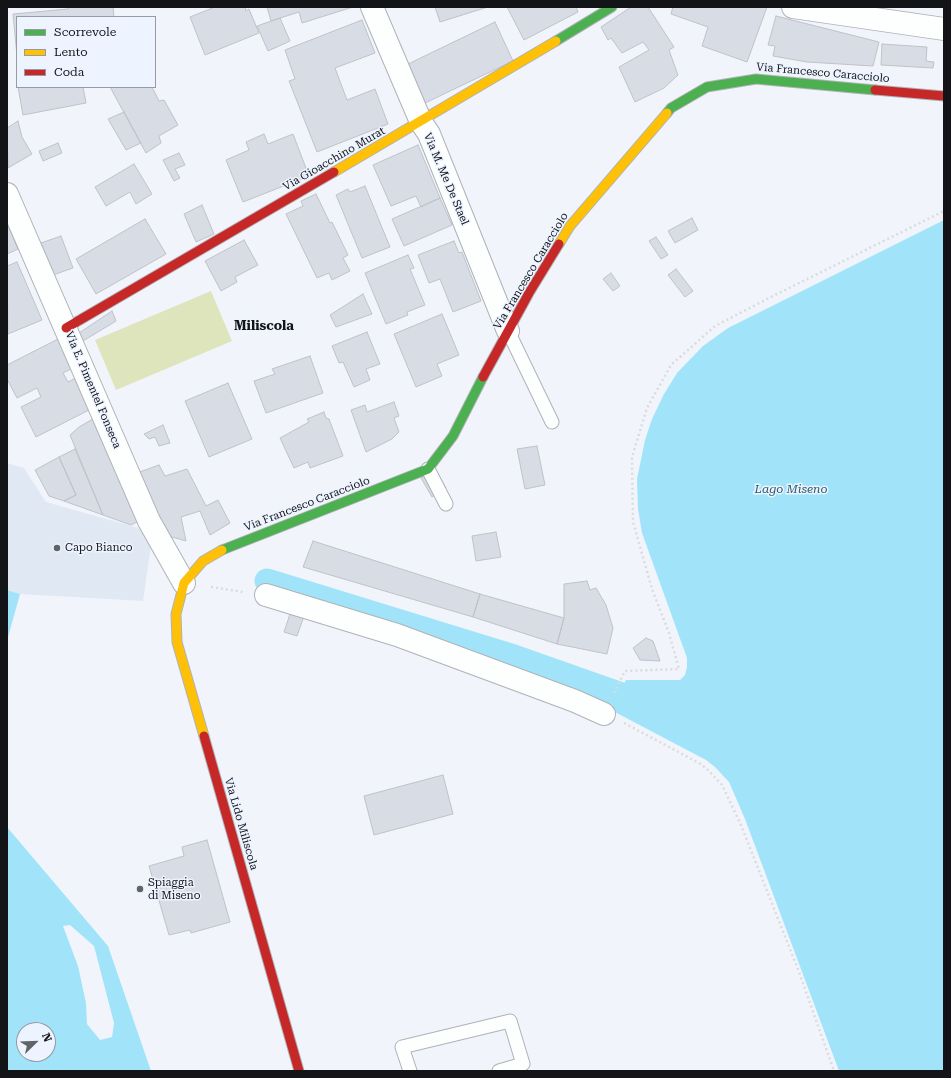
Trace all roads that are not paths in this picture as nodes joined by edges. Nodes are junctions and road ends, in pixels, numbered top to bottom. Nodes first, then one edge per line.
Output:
1 (372, 7) edge
2 (612, 7) edge
3 (793, 7) edge
4 (944, 29) edge
5 (944, 96) edge
6 (421, 122) junction
7 (7, 194) edge
8 (66, 328) junction
9 (508, 331) junction
10 (552, 422) dead end
11 (428, 468) junction
12 (446, 504) dead end
13 (184, 583) junction
14 (266, 596) road end
15 (604, 714) road end
16 (299, 1071) edge
17 (410, 1071) edge
18 (499, 1071) edge

1 - 6 street, Via M. Me De Stael
2 - 6 main road, Via Gioacchino Murat
3 - 4 street
5 - 9 main road, Via Francesco Caracciolo
6 - 8 main road, Via Gioacchino Murat
6 - 9 street, Via M. Me De Stael
7 - 8 street, Via E. Pimentel Fonseca
8 - 13 street, Via E. Pimentel Fonseca
9 - 10 lane
9 - 11 main road, Via Francesco Caracciolo
11 - 12 lane
11 - 13 main road, Via Francesco Caracciolo
13 - 16 main road, Via Lido Miliscola
14 - 15 street
17 - 18 lane

